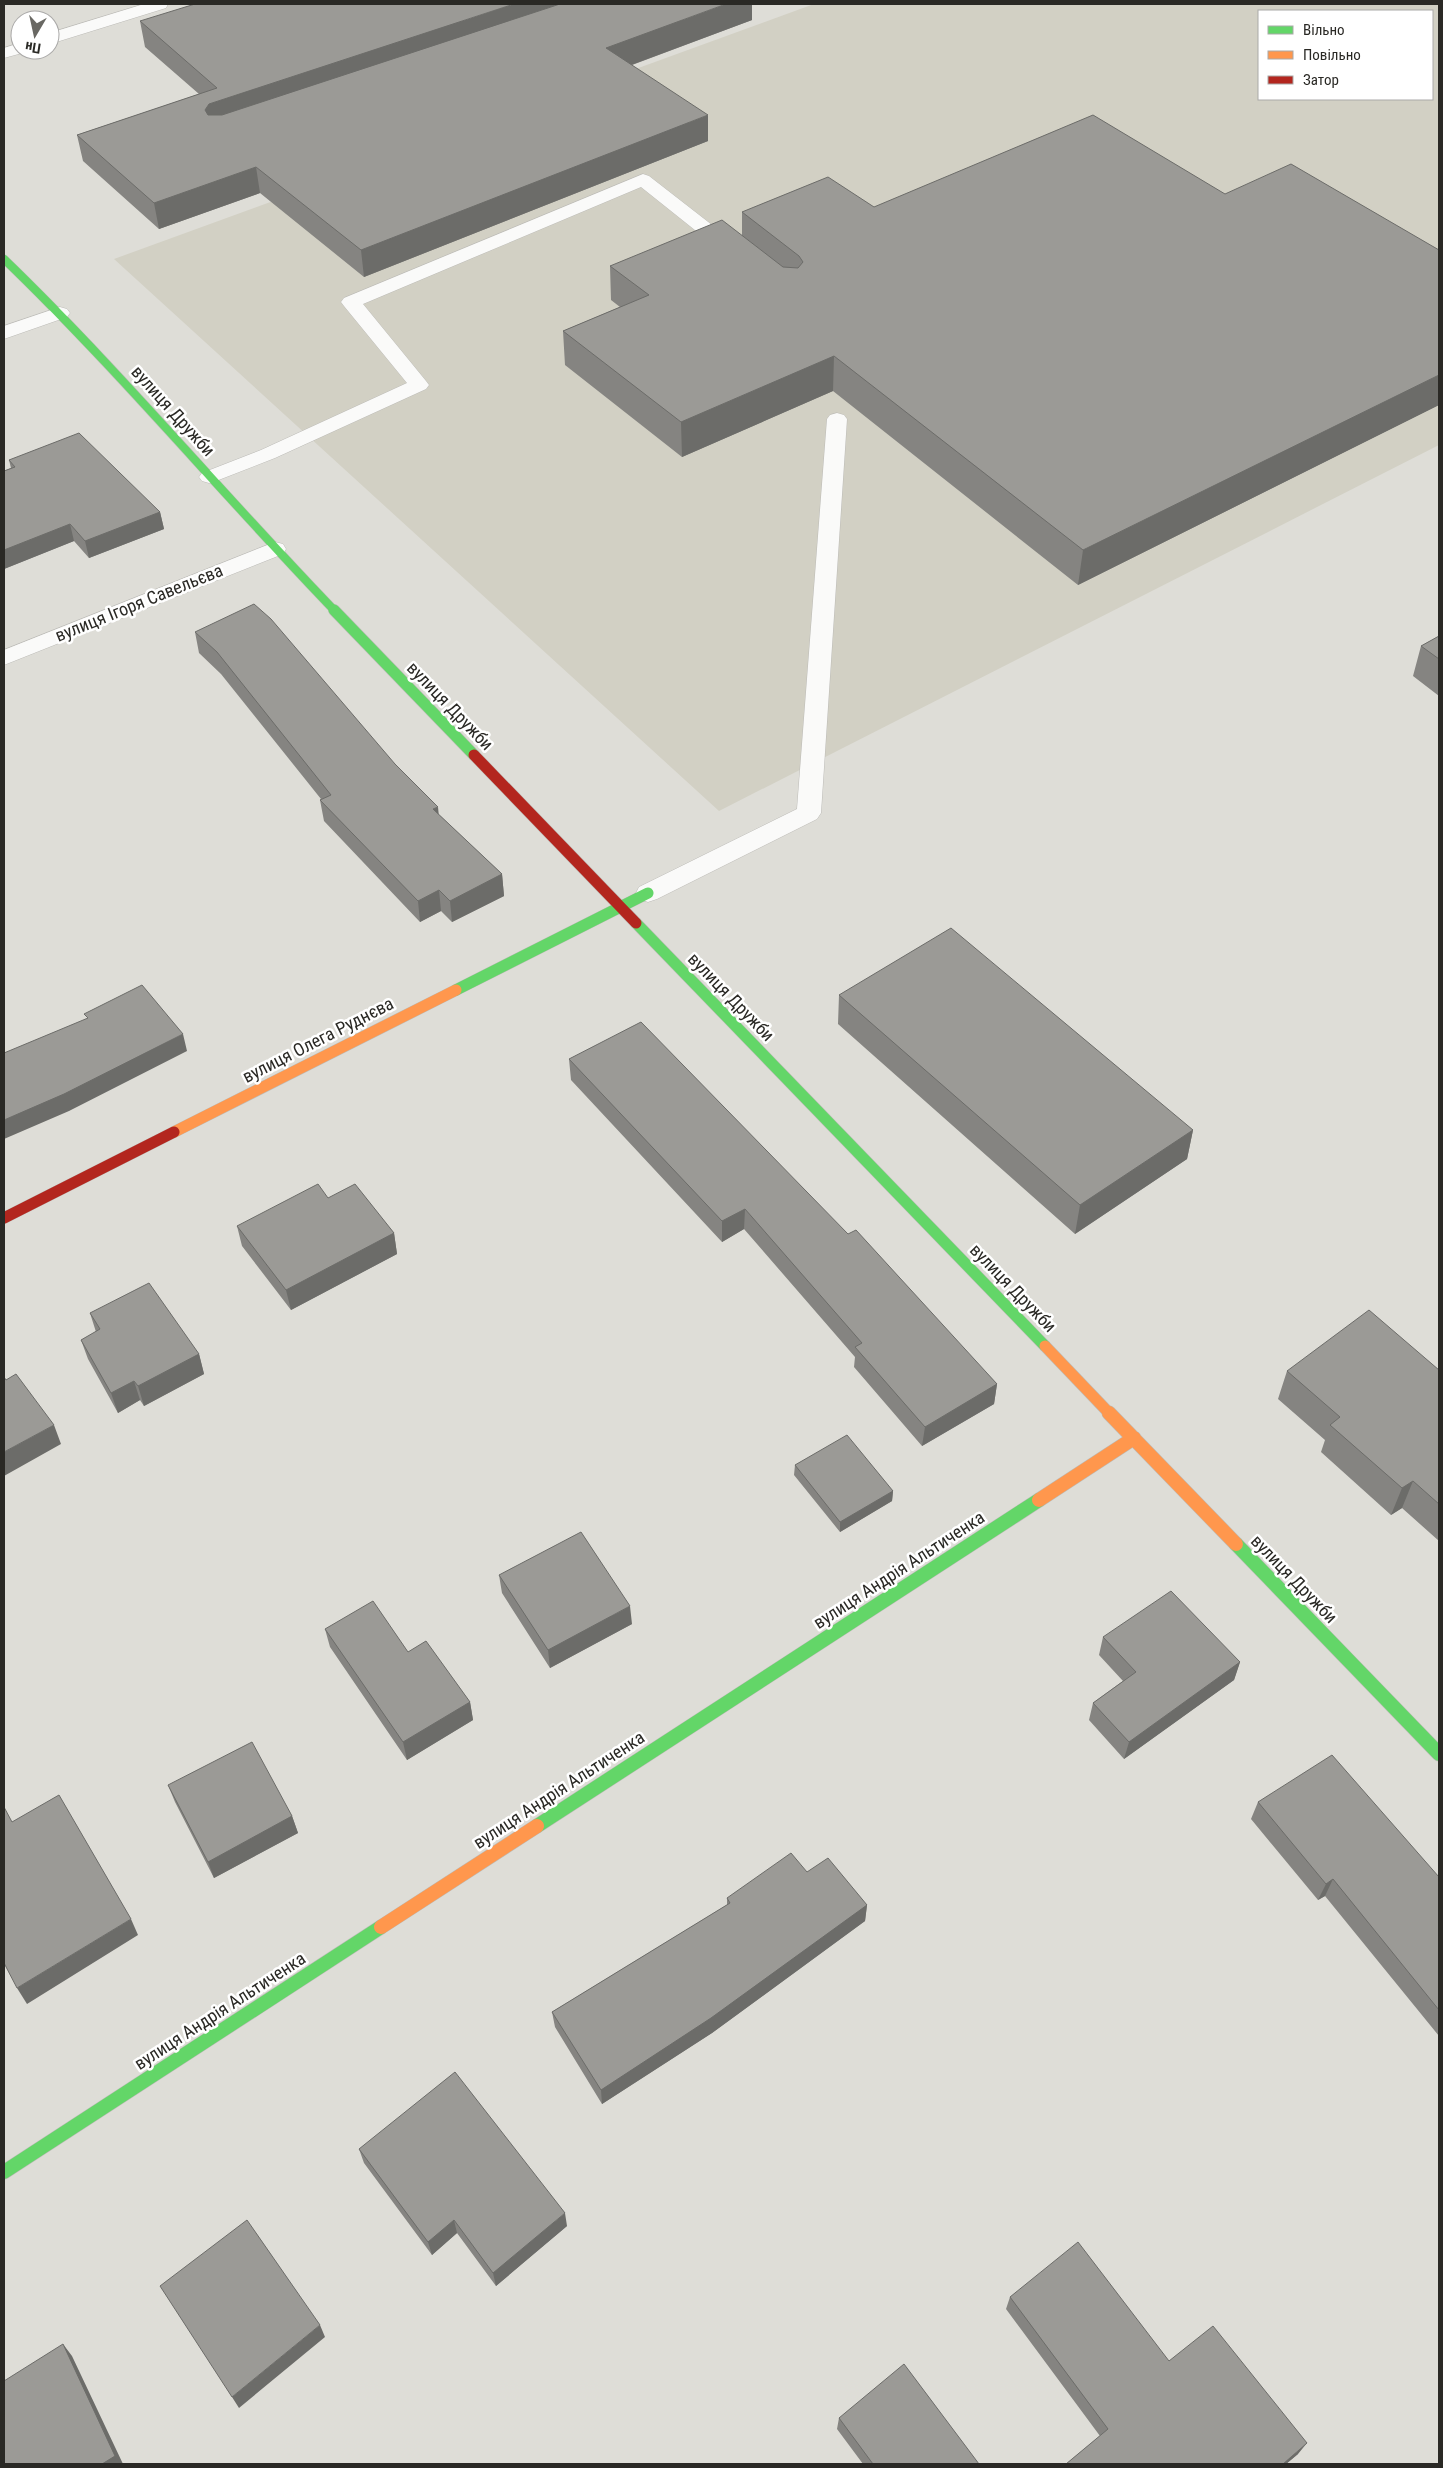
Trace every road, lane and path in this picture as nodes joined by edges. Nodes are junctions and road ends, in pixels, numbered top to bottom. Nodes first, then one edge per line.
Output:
1 (160, 4) edge
2 (60, 36) edge
3 (4, 259) edge
4 (744, 260) edge
5 (60, 313) junction
6 (4, 333) edge
7 (837, 419) dead end
8 (209, 477) junction
9 (275, 549) junction
10 (4, 658) edge
11 (648, 892) joint
12 (621, 908) junction
13 (4, 1218) edge
14 (1134, 1438) junction
15 (1439, 1754) edge
16 (4, 2172) edge

1 - 2 street
3 - 5 street, вулиця Дружби
4 - 8 street
5 - 6 street
5 - 8 street, вулиця Дружби
7 - 11 street
8 - 9 street, вулиця Дружби
9 - 10 street, вулиця Ігоря Савельєва
9 - 12 street, вулиця Дружби
11 - 12 street, вулиця Олега Руднєва
12 - 13 street, вулиця Олега Руднєва
12 - 14 street, вулиця Дружби
14 - 15 street, вулиця Дружби
14 - 16 street, вулиця Андрія Альтиченка

